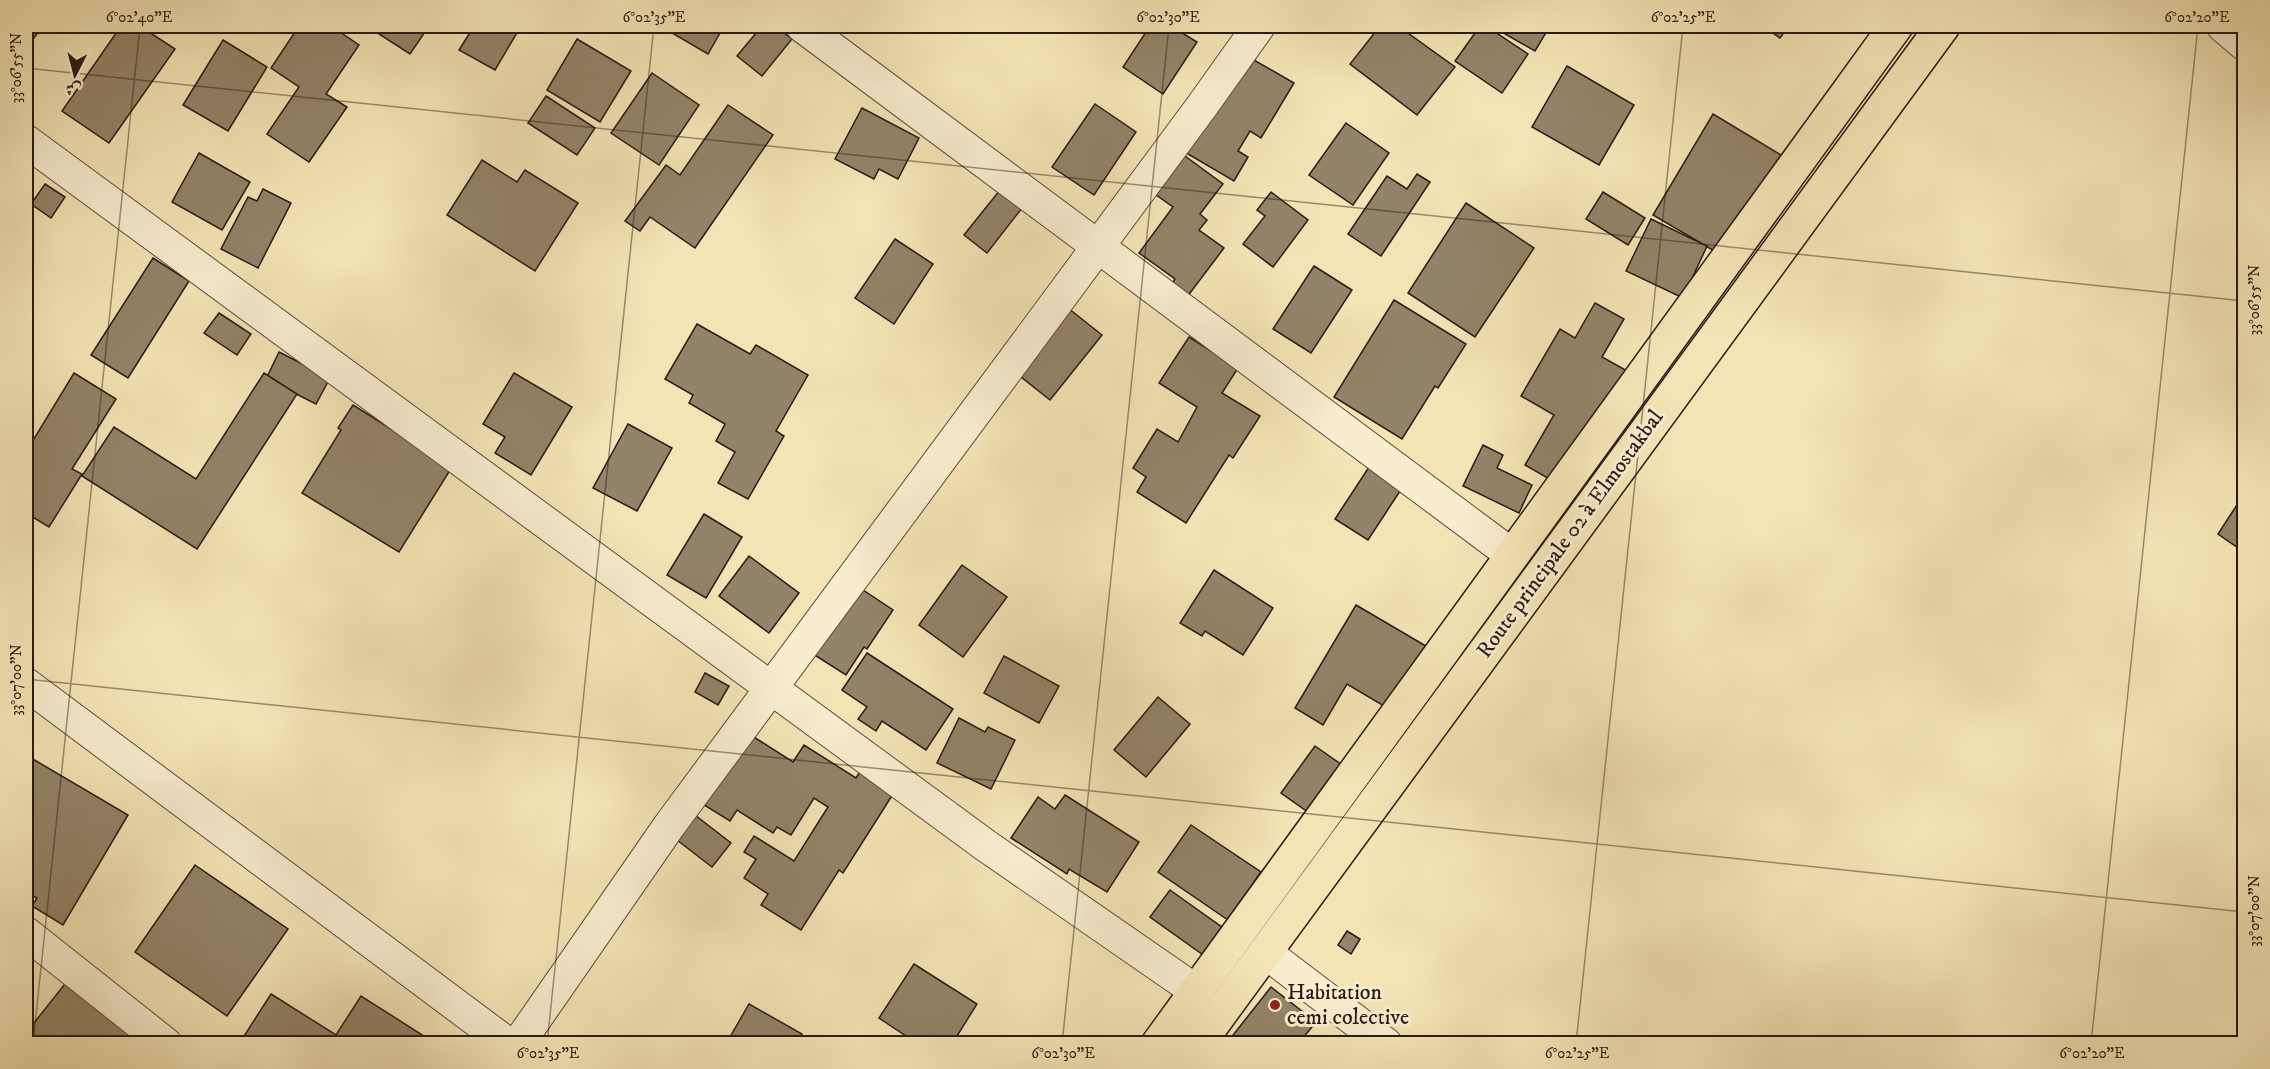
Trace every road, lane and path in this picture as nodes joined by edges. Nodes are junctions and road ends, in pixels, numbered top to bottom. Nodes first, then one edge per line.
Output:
1 (802, 26) edge
2 (1259, 26) edge
3 (1896, 26) edge
4 (1943, 26) edge
5 (2223, 26) edge
6 (2244, 45) edge
7 (26, 141) edge
8 (1097, 246) junction
9 (1512, 555) junction
10 (26, 684) edge
11 (771, 688) junction
12 (26, 933) edge
13 (1265, 952) junction
14 (1196, 991) junction
15 (1381, 1042) edge
16 (166, 1044) edge
17 (508, 1044) edge
18 (518, 1044) edge
19 (1158, 1044) edge
20 (1198, 1044) edge

1 - 8 street
2 - 8 street
3 - 9 main road, Route principale 02 à Elmostakbal
4 - 13 main road, Route principale 02 à Elmostakbal
5 - 6 street
7 - 11 street
8 - 9 street
8 - 11 street
9 - 14 main road, Route principale 02 à Elmostakbal
10 - 17 street
11 - 14 street
11 - 18 street
12 - 16 street
13 - 15 street
13 - 20 main road, Route principale 02 à Elmostakbal
14 - 19 main road, Route principale 02 à Elmostakbal

